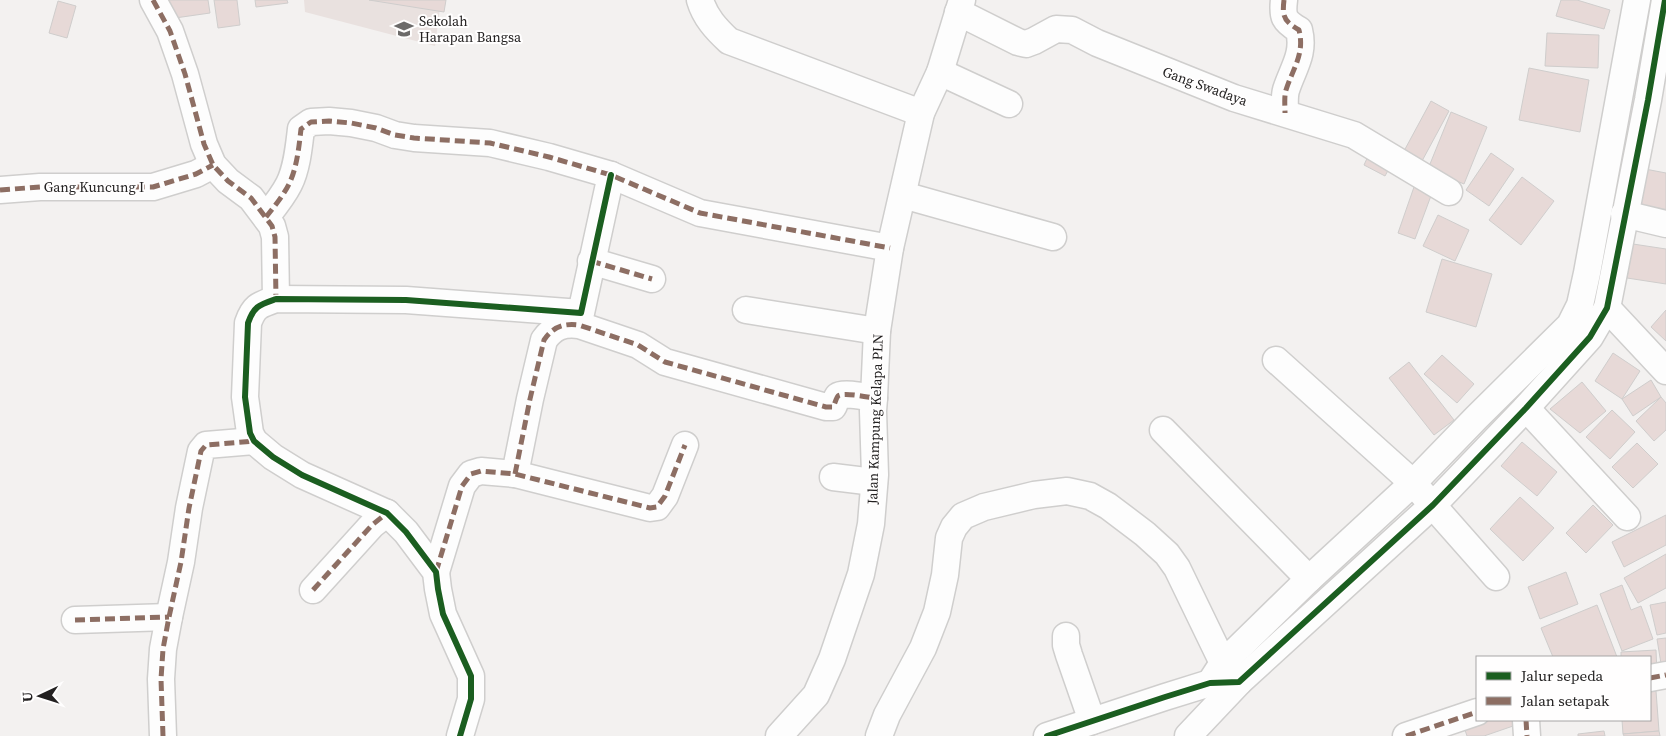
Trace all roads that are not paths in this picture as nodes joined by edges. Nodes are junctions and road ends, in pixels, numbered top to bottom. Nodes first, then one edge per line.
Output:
1 (153, 0) edge
2 (700, 0) edge
3 (1284, 0) edge
4 (1637, 0) edge
5 (1665, 0) edge
6 (960, 6) edge
7 (940, 72) junction
8 (1619, 94) junction
9 (1657, 102) edge
10 (1009, 104) dead end
11 (921, 113) junction
12 (1284, 113) junction
13 (214, 165) junction
14 (611, 175) junction
15 (0, 190) edge
16 (1449, 192) dead end
17 (903, 195) junction
18 (1624, 214) junction
19 (266, 217) junction
20 (1666, 224) edge
21 (1053, 237) dead end
22 (890, 248) junction
23 (592, 261) junction
24 (652, 279) dead end
25 (276, 299) junction
26 (1607, 308) junction
27 (746, 310) dead end
28 (580, 319) junction
29 (877, 331) junction
30 (1276, 360) dead end
31 (1666, 371) edge
32 (874, 398) junction
33 (1526, 408) junction
34 (1163, 430) dead end
35 (254, 441) junction
36 (685, 445) dead end
37 (515, 474) junction
38 (833, 477) dead end
39 (874, 482) junction
40 (1413, 483) junction
41 (1433, 505) junction
42 (387, 513) junction
43 (1627, 517) dead end
44 (436, 572) junction
45 (1496, 577) dead end
46 (1309, 579) junction
47 (313, 590) dead end
48 (169, 617) junction
49 (75, 620) dead end
50 (1066, 636) dead end
51 (1666, 675) edge
52 (1224, 676) junction
53 (1651, 678) edge
54 (1476, 712) edge
55 (1092, 721) junction
56 (1526, 721) edge
57 (163, 736) edge
58 (460, 736) edge
59 (779, 736) edge
60 (880, 736) edge
61 (1047, 736) edge
62 (1188, 736) edge
63 (1406, 736) edge
64 (1527, 736) edge

1 - 13 street
2 - 11 street
3 - 12 street
4 - 8 street
5 - 9 street
6 - 7 street, Jalan Kampung Kelapa PLN
6 - 12 street, Gang Swadaya
7 - 10 street
7 - 11 street, Jalan Kampung Kelapa PLN
8 - 9 street
8 - 40 street
9 - 18 street
11 - 17 street, Jalan Kampung Kelapa PLN
12 - 16 street, Gang Swadaya
13 - 15 street, Gang Kuncung I
13 - 19 street
14 - 19 street
14 - 22 street
14 - 23 street
17 - 21 street
17 - 22 street, Jalan Kampung Kelapa PLN
18 - 20 street
18 - 26 street
19 - 25 street
22 - 29 street, Jalan Kampung Kelapa PLN
23 - 24 street
23 - 28 street
25 - 28 street
25 - 35 street
26 - 31 street
26 - 33 street
27 - 29 street
28 - 32 street
28 - 37 street
29 - 32 street, Jalan Kampung Kelapa PLN
30 - 40 street
32 - 39 street, Jalan Kampung Kelapa PLN
33 - 41 street
33 - 43 street
34 - 46 street
35 - 42 street
35 - 48 street
36 - 37 street
37 - 44 street
38 - 39 street
39 - 59 street, Jalan Kampung Kelapa PLN
40 - 41 street
40 - 46 street
41 - 45 street
41 - 52 street
42 - 44 street
42 - 47 street
44 - 58 street
46 - 52 street
48 - 49 street
48 - 57 street
50 - 55 street
51 - 53 street
52 - 55 street
52 - 60 street
52 - 62 street
54 - 63 street
55 - 61 street
56 - 64 street

